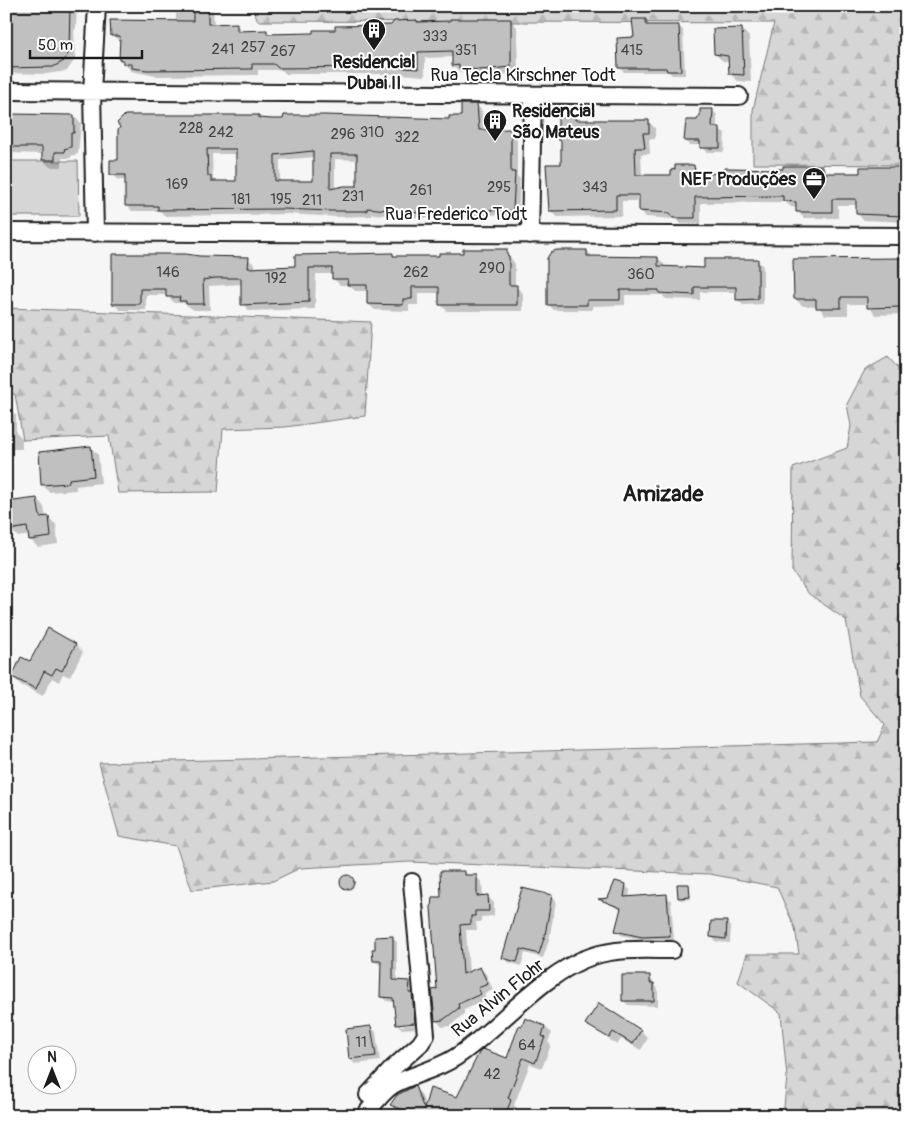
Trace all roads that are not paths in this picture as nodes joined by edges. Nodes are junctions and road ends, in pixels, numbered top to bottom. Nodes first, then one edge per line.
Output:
1 (97, 6) edge
2 (6, 91) edge
3 (92, 92) junction
4 (533, 95) junction
5 (738, 96) dead end
6 (6, 232) edge
7 (94, 232) junction
8 (530, 234) junction
9 (906, 236) edge
10 (412, 882) dead end
11 (672, 950) dead end
12 (360, 1111) edge

1 - 3 street
2 - 3 street, Rua Tecla Kirschner Todt
3 - 4 street, Rua Tecla Kirschner Todt
3 - 7 street
4 - 5 street, Rua Tecla Kirschner Todt
4 - 8 street
6 - 7 street, Rua Frederico Todt
7 - 8 street, Rua Frederico Todt
8 - 9 street, Rua Frederico Todt
10 - 12 street
11 - 12 street, Rua Alvin Flohr

